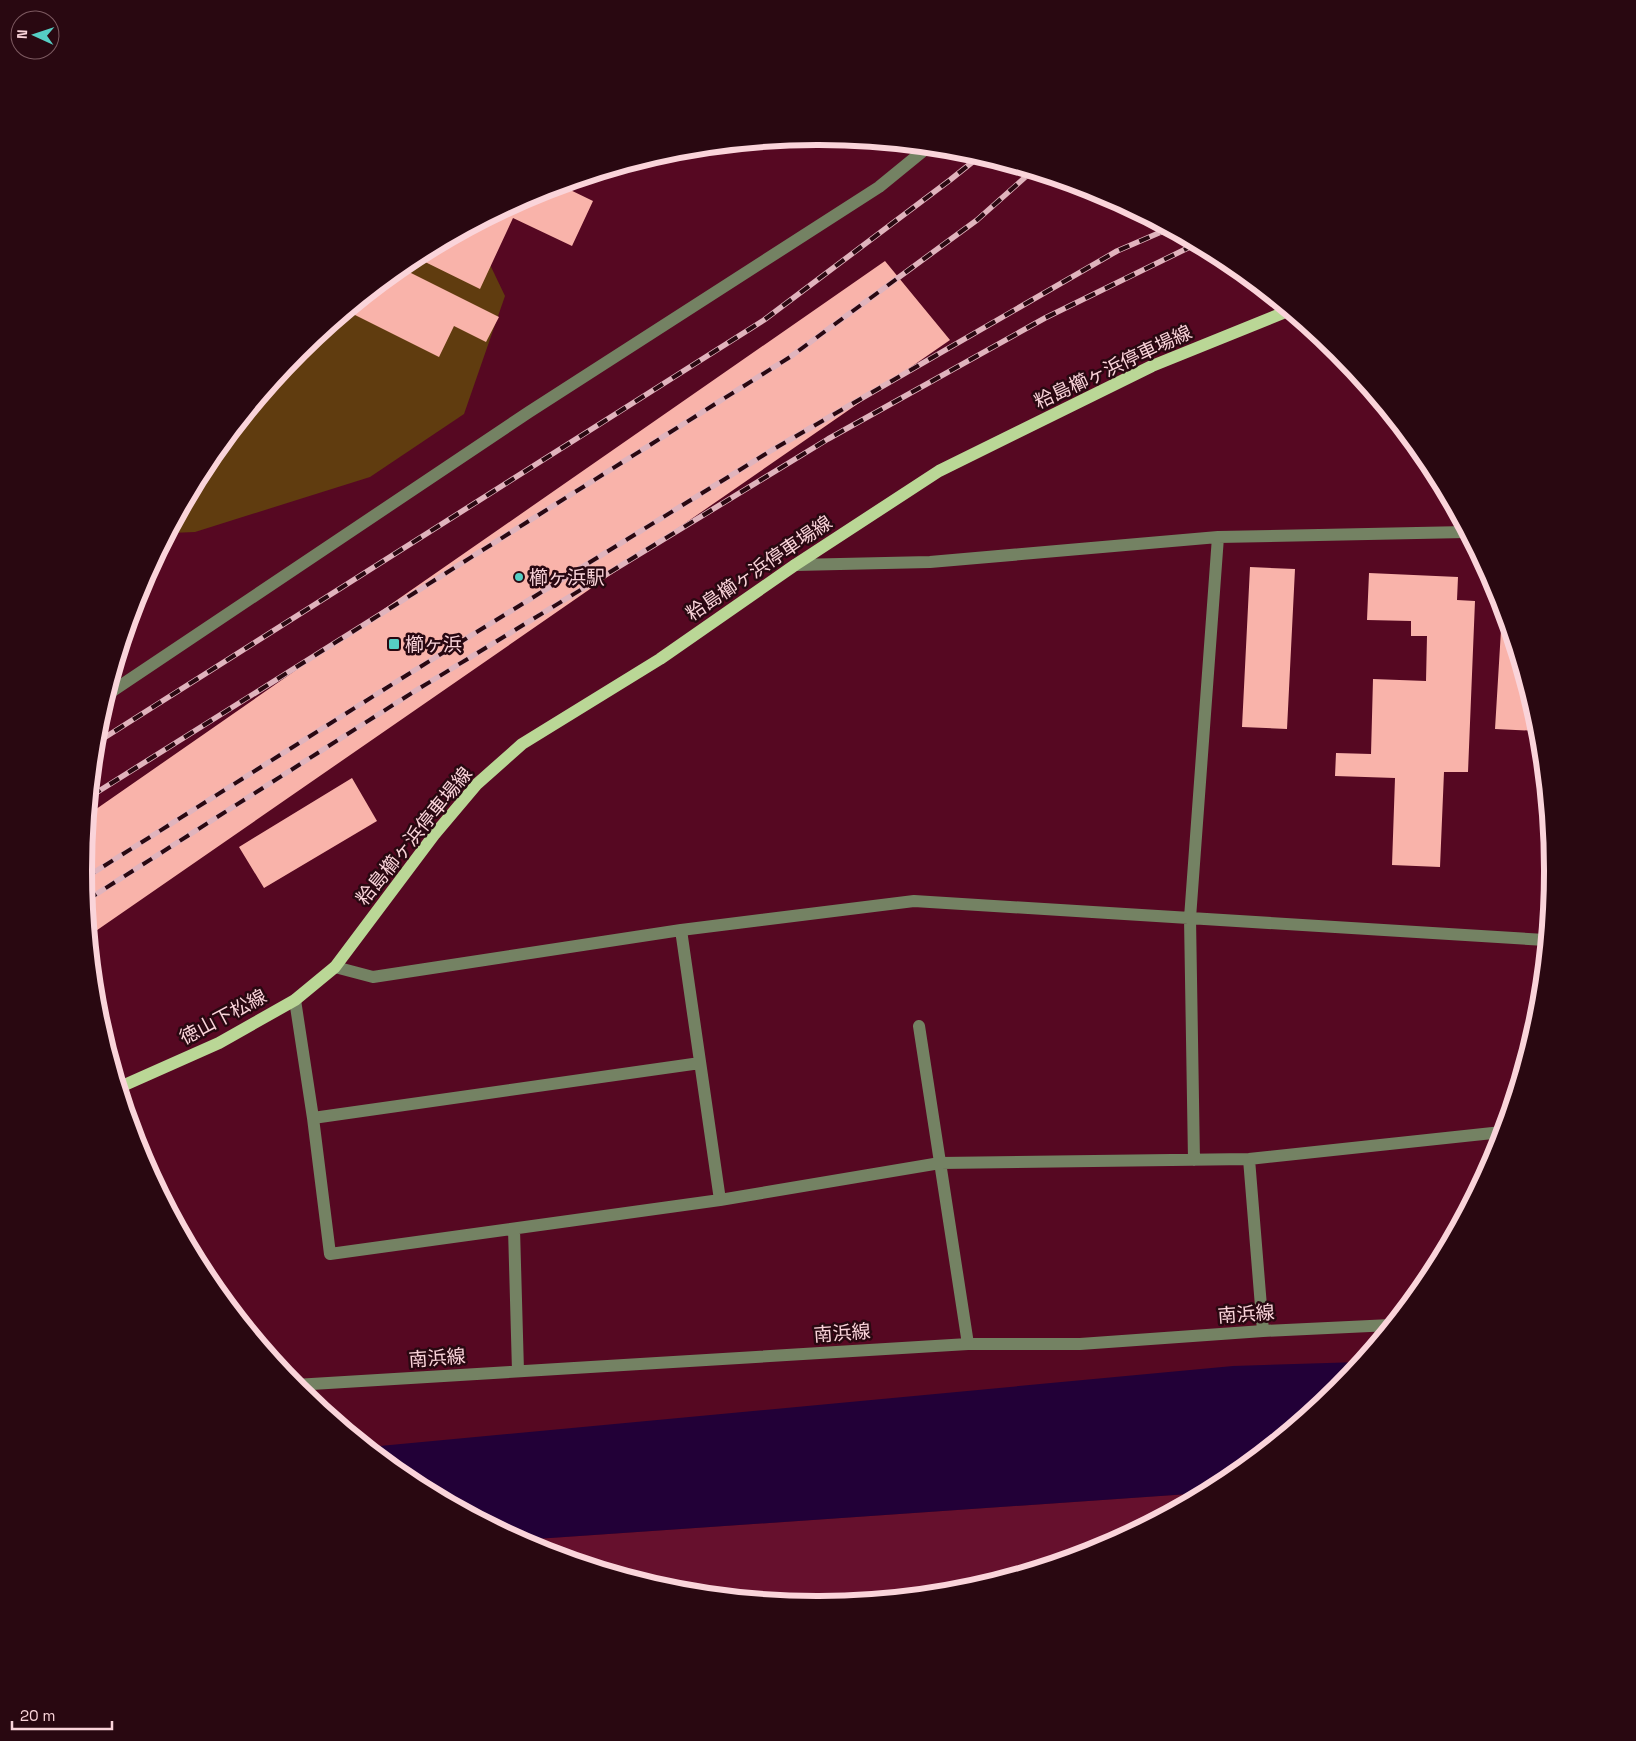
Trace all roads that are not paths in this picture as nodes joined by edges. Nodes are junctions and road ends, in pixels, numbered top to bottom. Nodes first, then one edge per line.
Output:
1 (921, 152) edge
2 (1282, 313) edge
3 (1459, 532) edge
4 (1218, 537) junction
5 (795, 565) junction
6 (116, 689) edge
7 (1190, 918) junction
8 (681, 930) junction
9 (1540, 940) edge
10 (335, 967) junction
11 (295, 1000) junction
12 (919, 1026) dead end
13 (700, 1063) junction
14 (125, 1085) edge
15 (313, 1118) junction
16 (1494, 1133) edge
17 (1249, 1159) junction
18 (1194, 1160) junction
19 (940, 1163) junction
20 (720, 1200) junction
21 (514, 1229) junction
22 (1383, 1325) edge
23 (1264, 1331) junction
24 (968, 1344) junction
25 (518, 1371) junction
26 (305, 1384) edge

1 - 6 street
2 - 5 main road, 粭島櫛ヶ浜停車場線
3 - 4 street
4 - 5 street
4 - 7 street
5 - 10 main road, 粭島櫛ヶ浜停車場線
7 - 8 street
7 - 9 street
7 - 18 street
8 - 10 street
8 - 13 street
10 - 11 main road, 徳山下松線
11 - 14 main road, 徳山下松線
11 - 15 street
12 - 19 street
13 - 15 street
13 - 20 street
15 - 21 street
16 - 17 street
17 - 18 street
17 - 23 street
18 - 19 street
19 - 20 street
19 - 24 street
20 - 21 street
21 - 25 street
22 - 23 street, 南浜線
23 - 24 street, 南浜線
24 - 25 street, 南浜線
25 - 26 street, 南浜線

